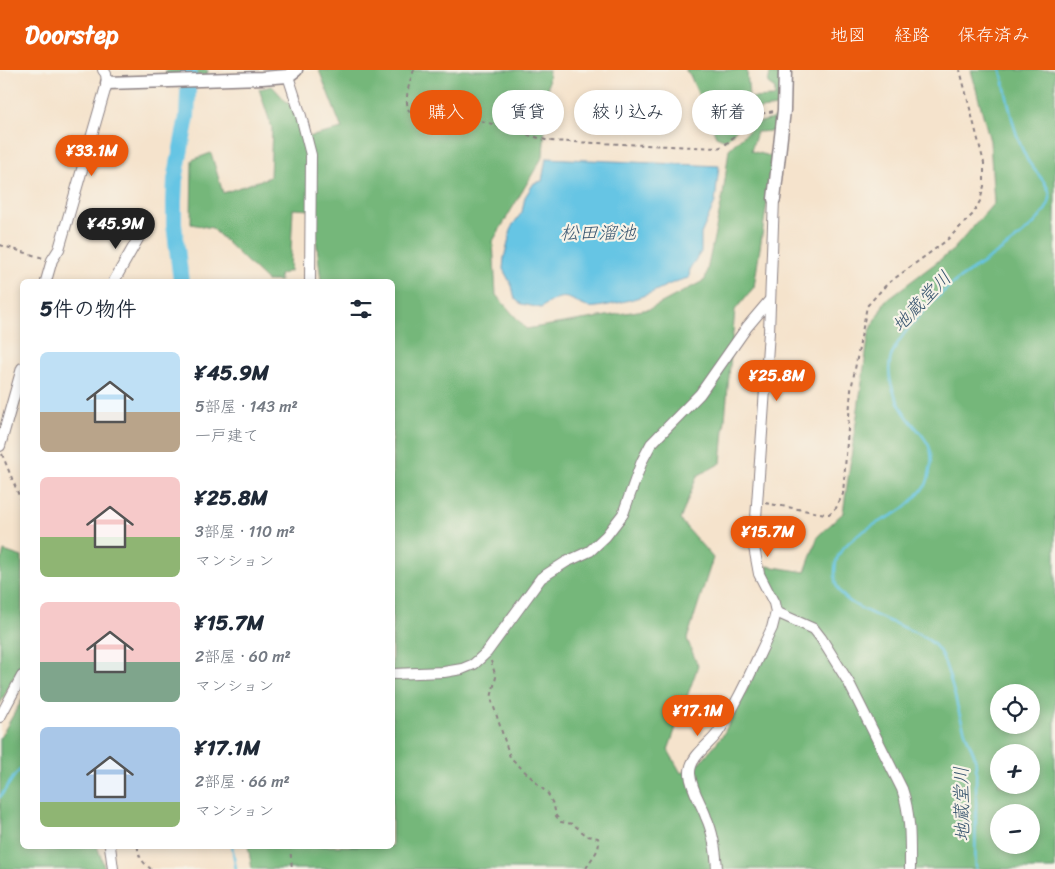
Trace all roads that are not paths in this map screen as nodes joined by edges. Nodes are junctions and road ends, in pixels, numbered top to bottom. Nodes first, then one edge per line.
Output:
1 (103, 70) edge
2 (785, 70) edge
3 (292, 73) edge
4 (107, 83) junction
5 (774, 200) joint
6 (143, 230) dead end
7 (47, 279) edge
8 (115, 279) edge
9 (310, 279) edge
10 (769, 302) junction
11 (20, 375) edge
12 (0, 446) edge
13 (776, 612) junction
14 (395, 674) edge
15 (20, 680) edge
16 (0, 717) edge
17 (110, 849) edge
18 (113, 869) edge
19 (718, 869) edge
20 (910, 869) edge

1 - 4 street
2 - 5 street
3 - 4 street
3 - 9 street
4 - 7 street
5 - 10 street
6 - 8 street
10 - 13 street
10 - 14 street
11 - 12 street
13 - 19 street
13 - 20 street
15 - 16 street
17 - 18 street

